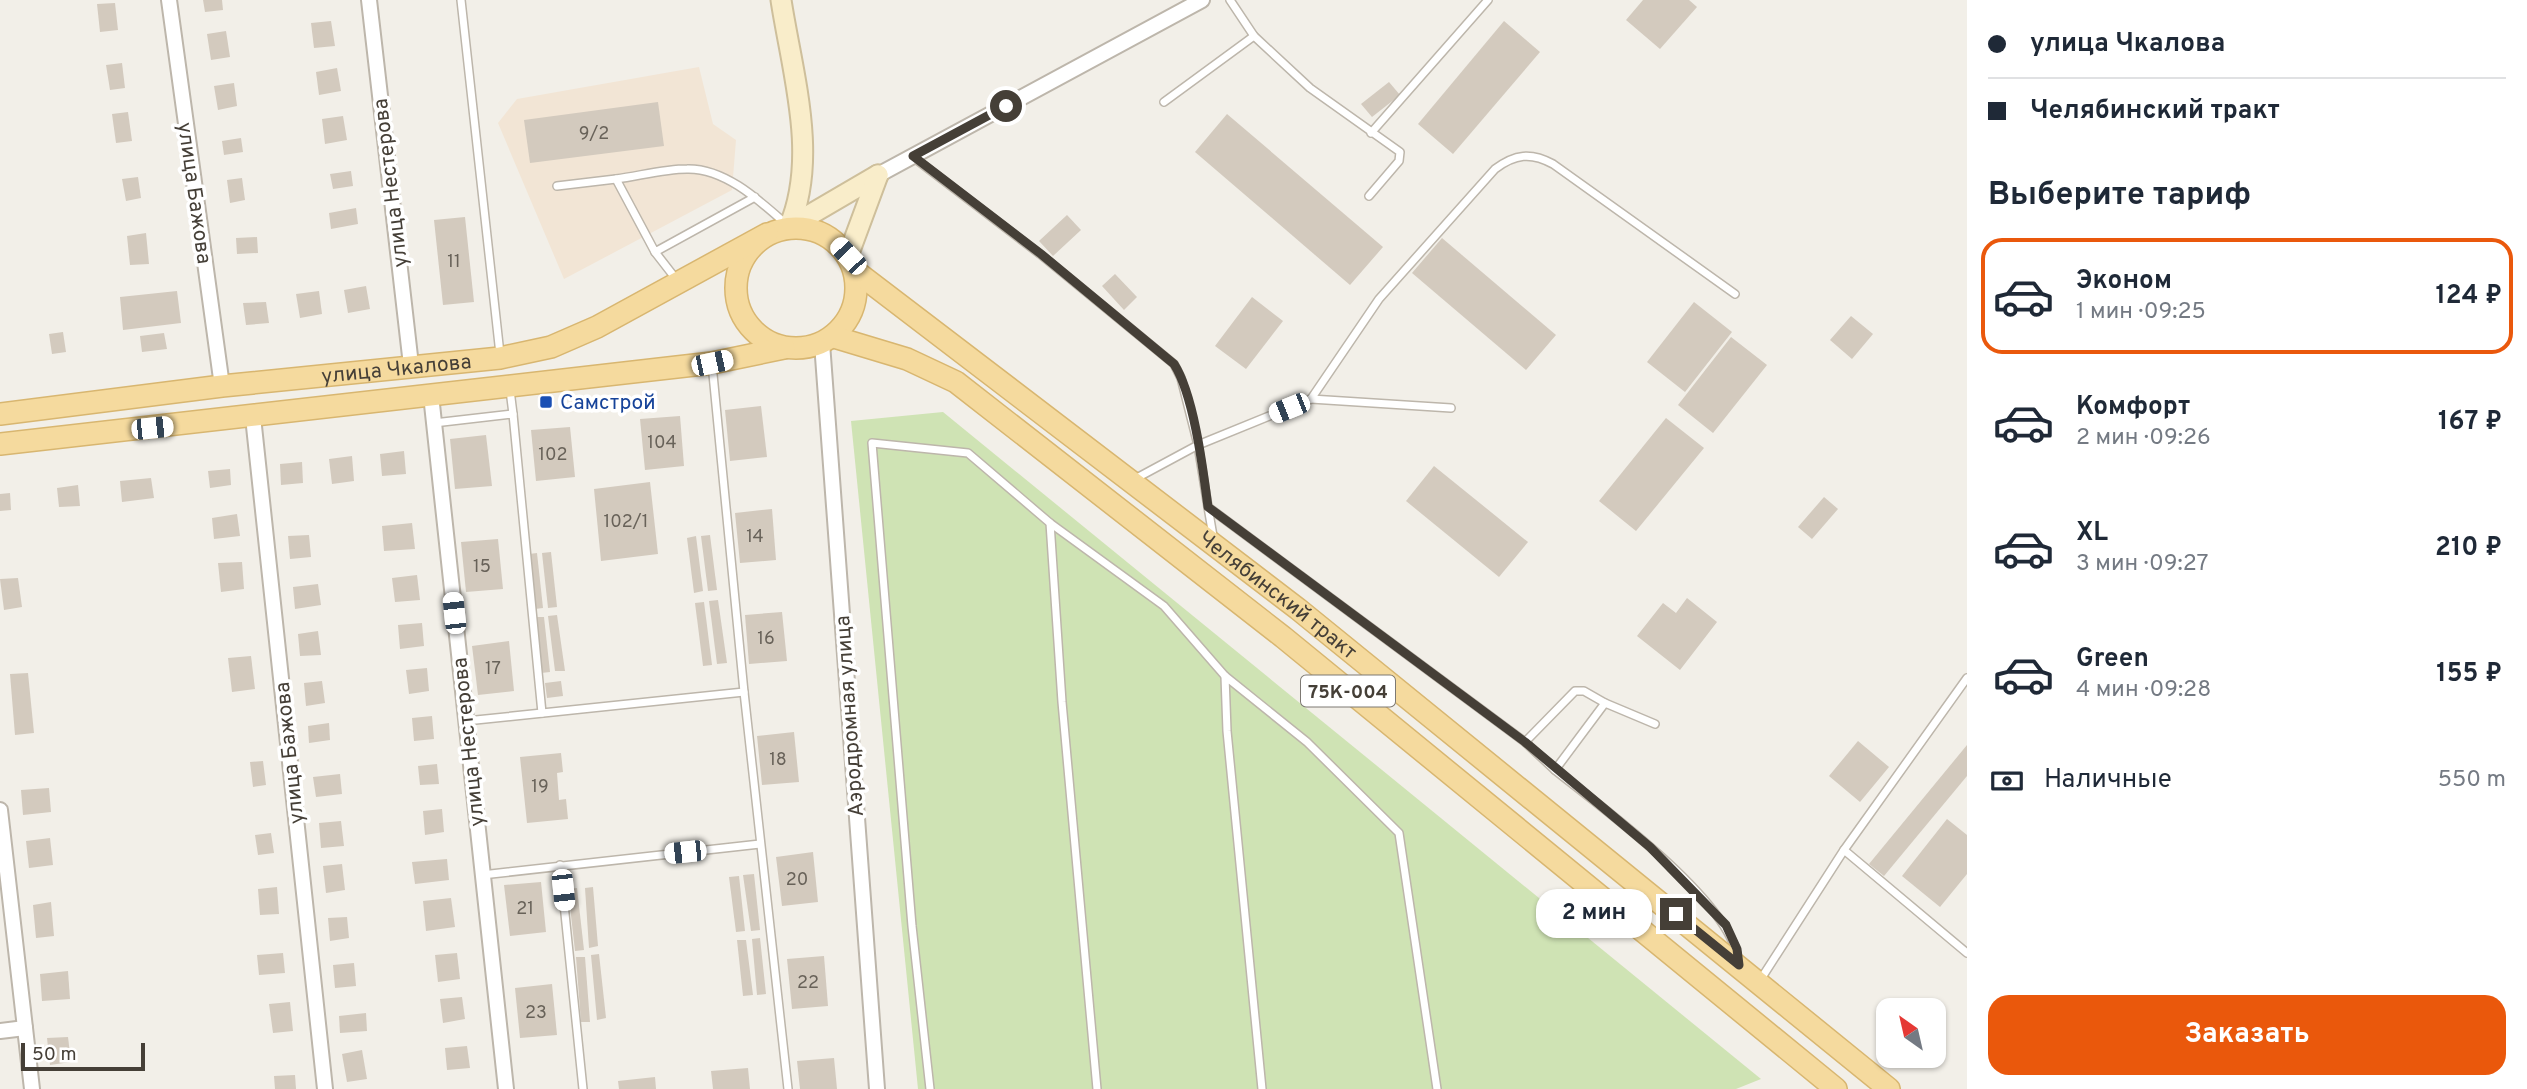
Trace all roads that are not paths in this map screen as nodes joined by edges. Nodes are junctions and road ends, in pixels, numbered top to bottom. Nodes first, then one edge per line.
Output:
1 (169, 0) edge
2 (369, 0) edge
3 (461, 0) edge
4 (781, 0) edge
5 (1202, 0) edge
6 (1230, 0) edge
7 (1488, 0) edge
8 (1254, 36) junction
9 (1164, 102) dead end
10 (1371, 133) junction
11 (913, 156) junction
12 (877, 175) junction
13 (616, 179) junction
14 (558, 186) dead end
15 (1369, 196) dead end
16 (755, 197) junction
17 (789, 227) junction
18 (767, 234) junction
19 (655, 252) junction
20 (851, 263) junction
21 (678, 281) junction
22 (1735, 294) dead end
23 (828, 340) junction
24 (784, 348) junction
25 (500, 358) junction
26 (712, 363) junction
27 (411, 366) junction
28 (222, 386) junction
29 (509, 386) junction
30 (431, 396) junction
31 (1311, 399) junction
32 (1451, 408) dead end
33 (513, 414) junction
34 (0, 415) edge
35 (253, 417) junction
36 (434, 423) junction
37 (0, 444) edge
38 (1198, 445) junction
39 (1132, 481) junction
40 (1208, 507) junction
41 (1050, 523) junction
42 (1214, 544) junction
43 (1225, 676) junction
44 (1967, 678) edge
45 (744, 692) junction
46 (1605, 703) junction
47 (542, 713) junction
48 (465, 721) junction
49 (1655, 724) dead end
50 (1525, 742) junction
51 (1555, 770) junction
52 (0, 810) edge
53 (760, 844) junction
54 (1844, 850) junction
55 (560, 865) junction
56 (482, 875) junction
57 (1967, 953) edge
58 (1739, 965) junction
59 (1759, 982) junction
60 (25, 1028) junction
61 (0, 1031) edge
62 (32, 1089) edge
63 (325, 1089) edge
64 (506, 1089) edge
65 (583, 1089) edge
66 (788, 1089) edge
67 (877, 1089) edge
68 (930, 1089) edge
69 (1097, 1089) edge
70 (1262, 1089) edge
71 (1437, 1089) edge
72 (1836, 1089) edge
73 (1889, 1089) edge

1 - 28 street, улица Бажова
2 - 27 street, улица Нестерова
3 - 25 lane
4 - 17 street
5 - 11 street
6 - 8 lane
7 - 10 lane
8 - 9 lane
8 - 10 lane
10 - 15 lane
11 - 12 street
11 - 38 lane
12 - 17 street
12 - 20 street
13 - 14 lane
13 - 16 lane
13 - 19 lane
16 - 17 lane
16 - 19 lane
17 - 18 main road
17 - 20 main road
18 - 21 main road, улица Чкалова
18 - 24 main road
19 - 21 lane
20 - 23 main road
20 - 39 main road, Челябинский тракт / 75К-004
21 - 25 main road, улица Чкалова
22 - 31 lane
23 - 24 main road
23 - 67 street, Аэродромная улица
23 - 72 main road, Челябинский тракт / 75К-004
24 - 26 main road, улица Чкалова
25 - 27 main road, улица Чкалова
26 - 29 main road, улица Чкалова
26 - 45 lane
27 - 28 main road, улица Чкалова
28 - 34 main road, улица Чкалова
29 - 30 main road, улица Чкалова
29 - 33 lane
30 - 35 main road, улица Чкалова
30 - 36 street, улица Нестерова
31 - 32 lane
31 - 38 lane
33 - 36 lane
33 - 47 lane
35 - 37 main road, улица Чкалова
35 - 63 street, улица Бажова
36 - 48 street, улица Нестерова
38 - 39 lane
38 - 40 lane
39 - 42 main road, Челябинский тракт / 75К-004
40 - 42 lane
40 - 50 lane
41 - 43 lane
41 - 68 lane
41 - 69 lane
42 - 58 main road, Челябинский тракт / 75К-004
43 - 70 lane
43 - 71 lane
44 - 54 lane
45 - 47 lane
45 - 53 lane
46 - 49 lane
46 - 50 lane
46 - 51 lane
47 - 48 lane
48 - 56 street, улица Нестерова
50 - 51 lane
51 - 58 lane
52 - 60 street
53 - 55 lane
53 - 66 lane
54 - 57 lane
54 - 59 lane
55 - 56 lane
55 - 65 lane
56 - 64 street, улица Нестерова
58 - 59 main road, Челябинский тракт / 75К-004
59 - 73 main road, Челябинский тракт / 75К-004
60 - 61 street
60 - 62 street

